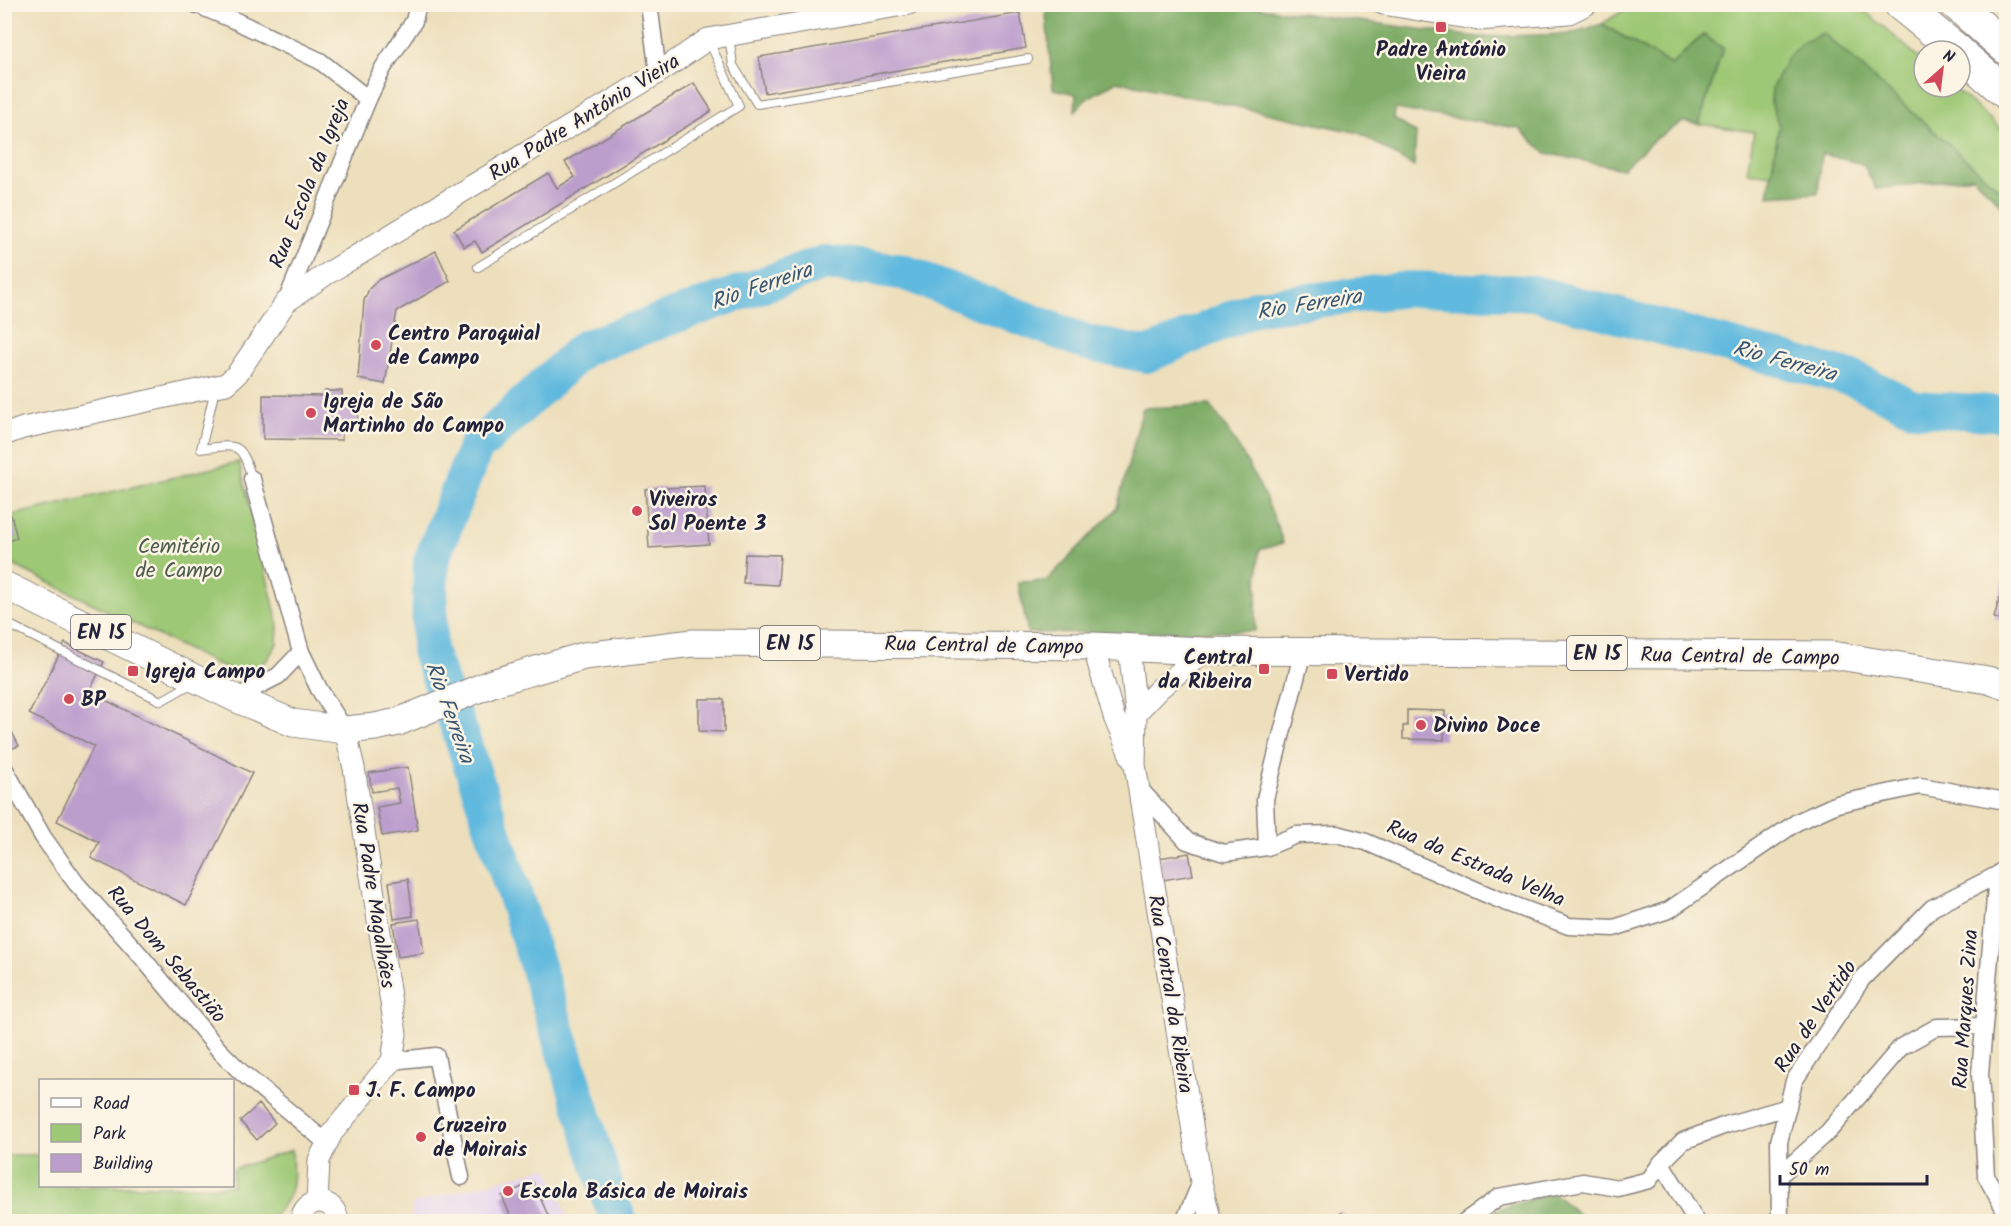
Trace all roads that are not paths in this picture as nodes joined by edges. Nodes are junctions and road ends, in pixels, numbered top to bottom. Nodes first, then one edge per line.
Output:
1 (195, 4) edge
2 (418, 4) edge
3 (649, 4) edge
4 (909, 4) edge
5 (1383, 4) edge
6 (1587, 4) edge
7 (1900, 4) edge
8 (1956, 4) edge
9 (719, 37) junction
10 (1943, 39) edge
11 (2007, 48) edge
12 (1028, 59) dead end
13 (1972, 63) edge
14 (658, 73) junction
15 (2007, 93) edge
16 (368, 99) junction
17 (478, 267) dead end
18 (286, 302) junction
19 (215, 388) junction
20 (4, 435) edge
21 (252, 480) joint
22 (4, 585) edge
23 (4, 622) edge
24 (1094, 646) junction
25 (1129, 647) junction
26 (1205, 651) junction
27 (1303, 651) junction
28 (301, 652) junction
29 (198, 680) junction
30 (2007, 686) edge
31 (235, 698) junction
32 (1136, 713) junction
33 (345, 730) junction
34 (1135, 765) junction
35 (4, 768) edge
36 (1138, 787) junction
37 (2007, 801) edge
38 (1267, 847) junction
39 (2002, 871) edge
40 (1984, 1026) junction
41 (392, 1061) junction
42 (1788, 1107) junction
43 (327, 1143) junction
44 (1661, 1163) junction
45 (1780, 1175) junction
46 (461, 1177) dead end
47 (1201, 1182) junction
48 (317, 1202) junction
49 (2007, 1212) edge
50 (301, 1221) edge
51 (338, 1221) edge
52 (1184, 1221) edge
53 (1211, 1221) edge
54 (1464, 1221) edge
55 (1697, 1221) edge
56 (1780, 1221) edge

1 - 16 street, Rua Escola da Igreja
2 - 16 street
3 - 14 street
4 - 9 street, Rua Padre António Vieira
5 - 6 street
7 - 10 highway
8 - 11 highway
9 - 12 lane
9 - 14 street, Rua Padre António Vieira
9 - 17 lane
13 - 15 highway
14 - 18 street, Rua Padre António Vieira
16 - 18 street, Rua Escola da Igreja
18 - 19 street
19 - 20 street
19 - 21 lane
21 - 28 street
22 - 29 main road, Rua Central de Campo / EN 15
23 - 29 lane
24 - 25 main road, Rua Central de Campo / EN 15
24 - 33 main road, Rua Central de Campo / EN 15
24 - 34 street, Rua Central da Ribeira
25 - 26 main road, Rua Central de Campo / EN 15
25 - 32 street, Rua Central da Ribeira
26 - 27 main road, Rua Central de Campo / EN 15
26 - 32 street
27 - 30 main road, Rua Central de Campo / EN 15
27 - 38 street
28 - 31 street
28 - 33 street
29 - 31 main road, Rua Central de Campo / EN 15
31 - 33 main road, Rua Central de Campo / EN 15
32 - 34 street, Rua Central da Ribeira
33 - 41 street, Rua Padre Magalhães
34 - 36 street, Rua Central da Ribeira
35 - 43 street, Rua Dom Sebastião
36 - 38 street, Rua da Estrada Velha
36 - 47 street, Rua Central da Ribeira
37 - 38 street, Rua da Estrada Velha
39 - 40 street, Rua Marques Zina
39 - 42 street, Rua de Vertido
40 - 45 street
40 - 49 street, Rua Marques Zina
41 - 43 street
41 - 46 street
42 - 44 street
42 - 45 street, Rua de Vertido
43 - 48 street
44 - 54 street
44 - 55 street
45 - 56 street, Rua de Vertido
47 - 52 street
47 - 53 street, Rua Central da Ribeira
48 - 50 street
48 - 51 street

